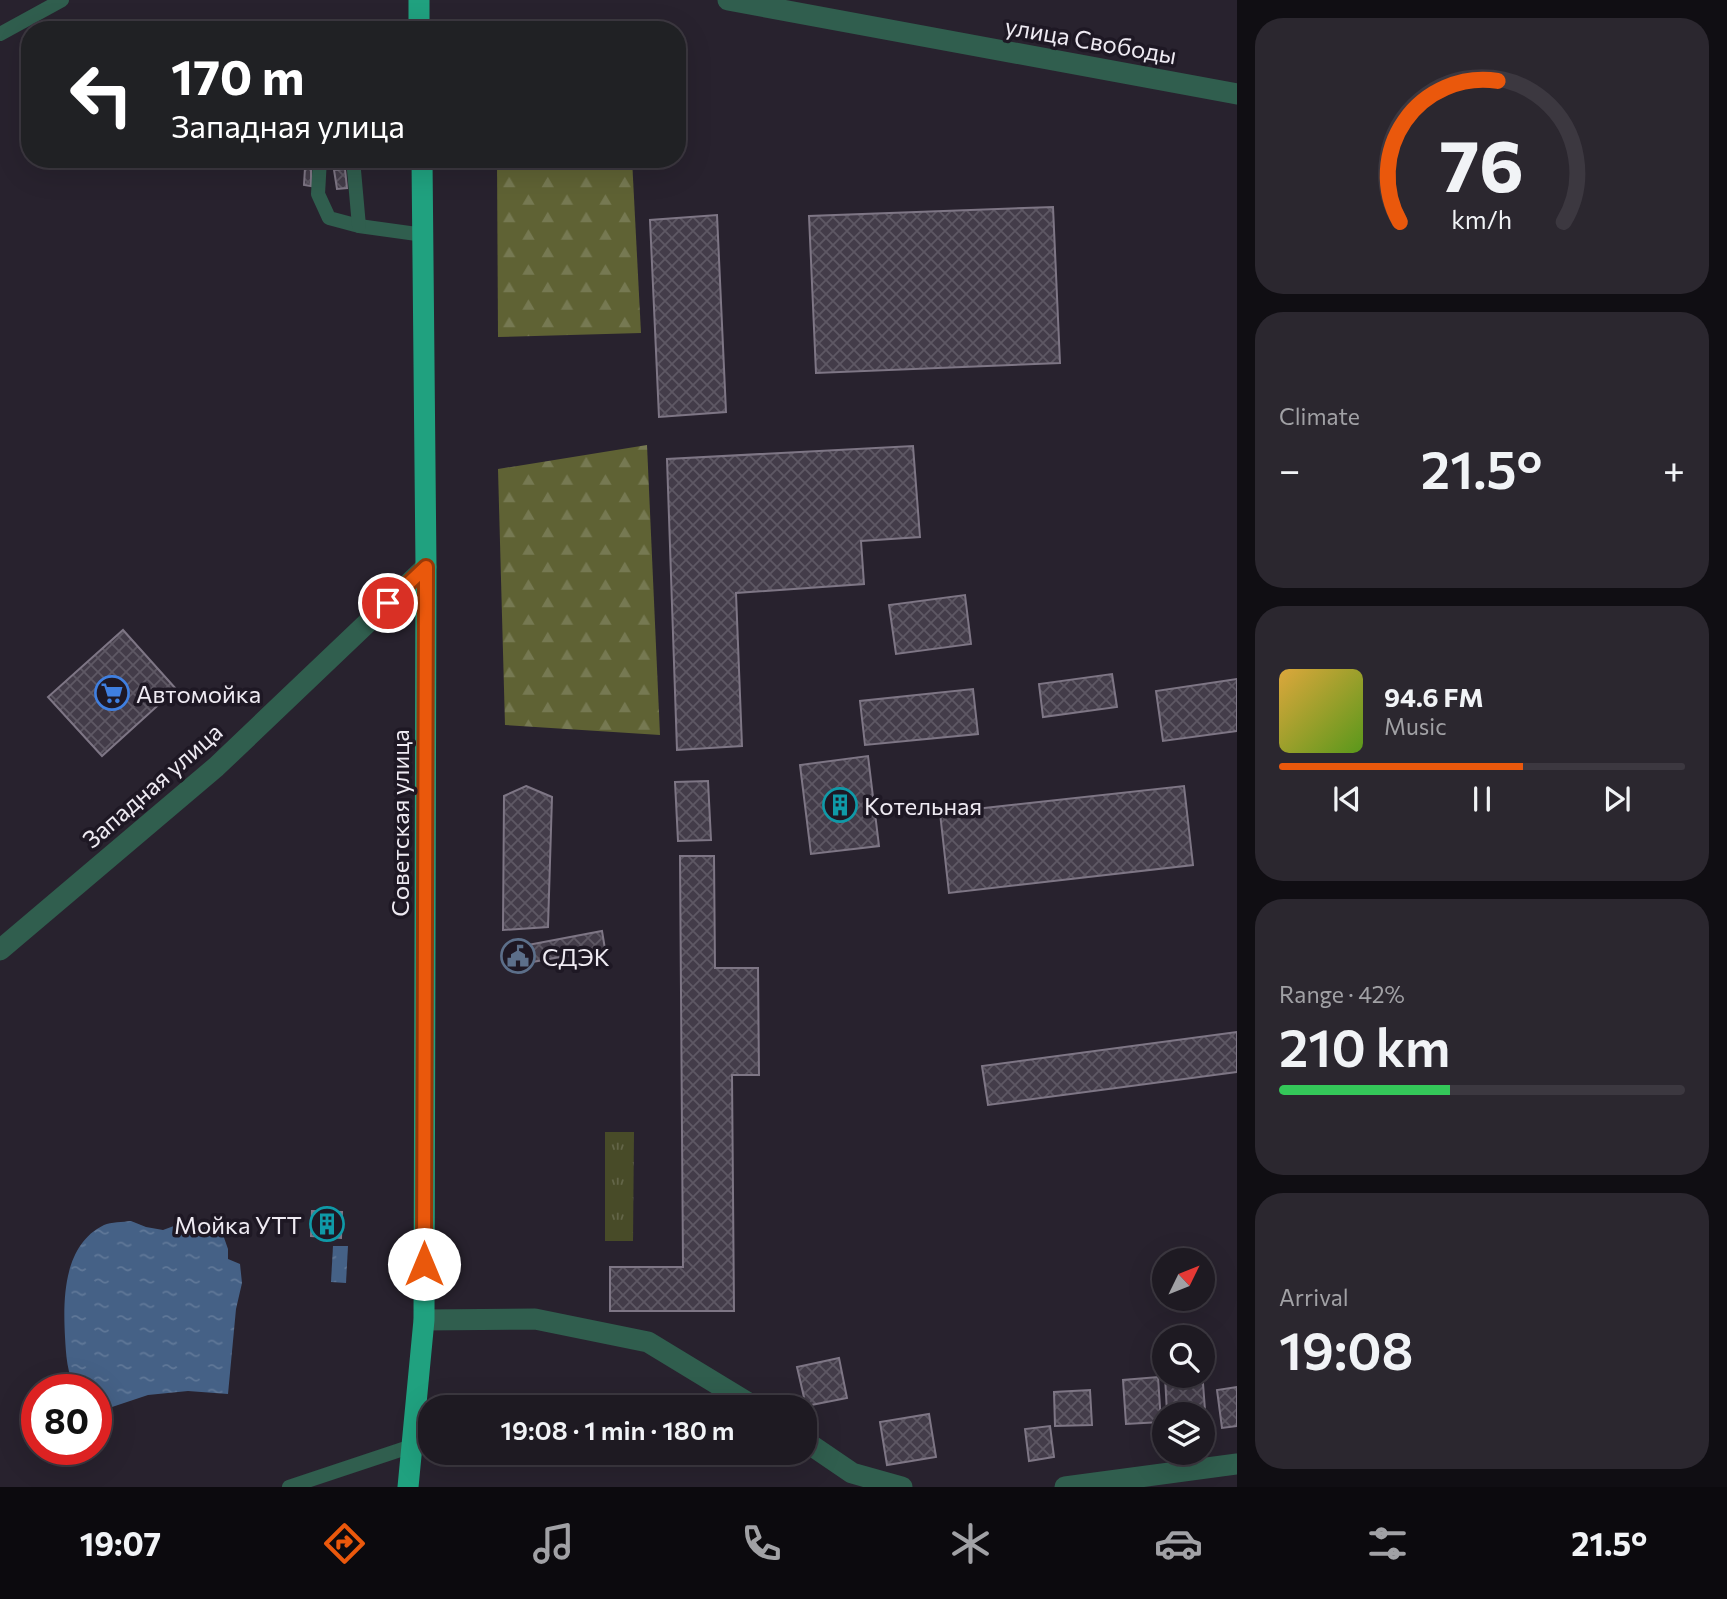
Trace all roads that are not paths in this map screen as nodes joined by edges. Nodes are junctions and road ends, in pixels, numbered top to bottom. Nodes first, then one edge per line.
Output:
1 (62, 0) edge
2 (419, 0) edge
3 (728, 0) edge
4 (24, 21) edge
5 (419, 21) edge
6 (21, 22) edge
7 (0, 34) edge
8 (1237, 94) edge
9 (319, 168) edge
10 (354, 168) edge
11 (422, 168) edge
12 (359, 226) junction
13 (424, 235) junction
14 (426, 567) junction
15 (0, 950) edge
16 (424, 1320) junction
17 (735, 1395) edge
18 (412, 1446) junction
19 (817, 1451) edge
20 (1237, 1464) edge
21 (854, 1480) edge
22 (289, 1487) edge
23 (408, 1487) edge
24 (902, 1487) edge
25 (1065, 1487) edge

1 - 4 lane
2 - 5 highway
3 - 8 street, улица Свободы
6 - 7 lane
9 - 12 lane
10 - 12 lane
11 - 13 highway, Советская улица
12 - 13 lane
13 - 14 highway, Советская улица
14 - 15 street, Западная улица
14 - 16 highway, Советская улица
16 - 17 street
16 - 18 highway, Советская улица
18 - 22 lane
18 - 23 highway, Советская улица
19 - 21 street
20 - 25 street
21 - 24 street

